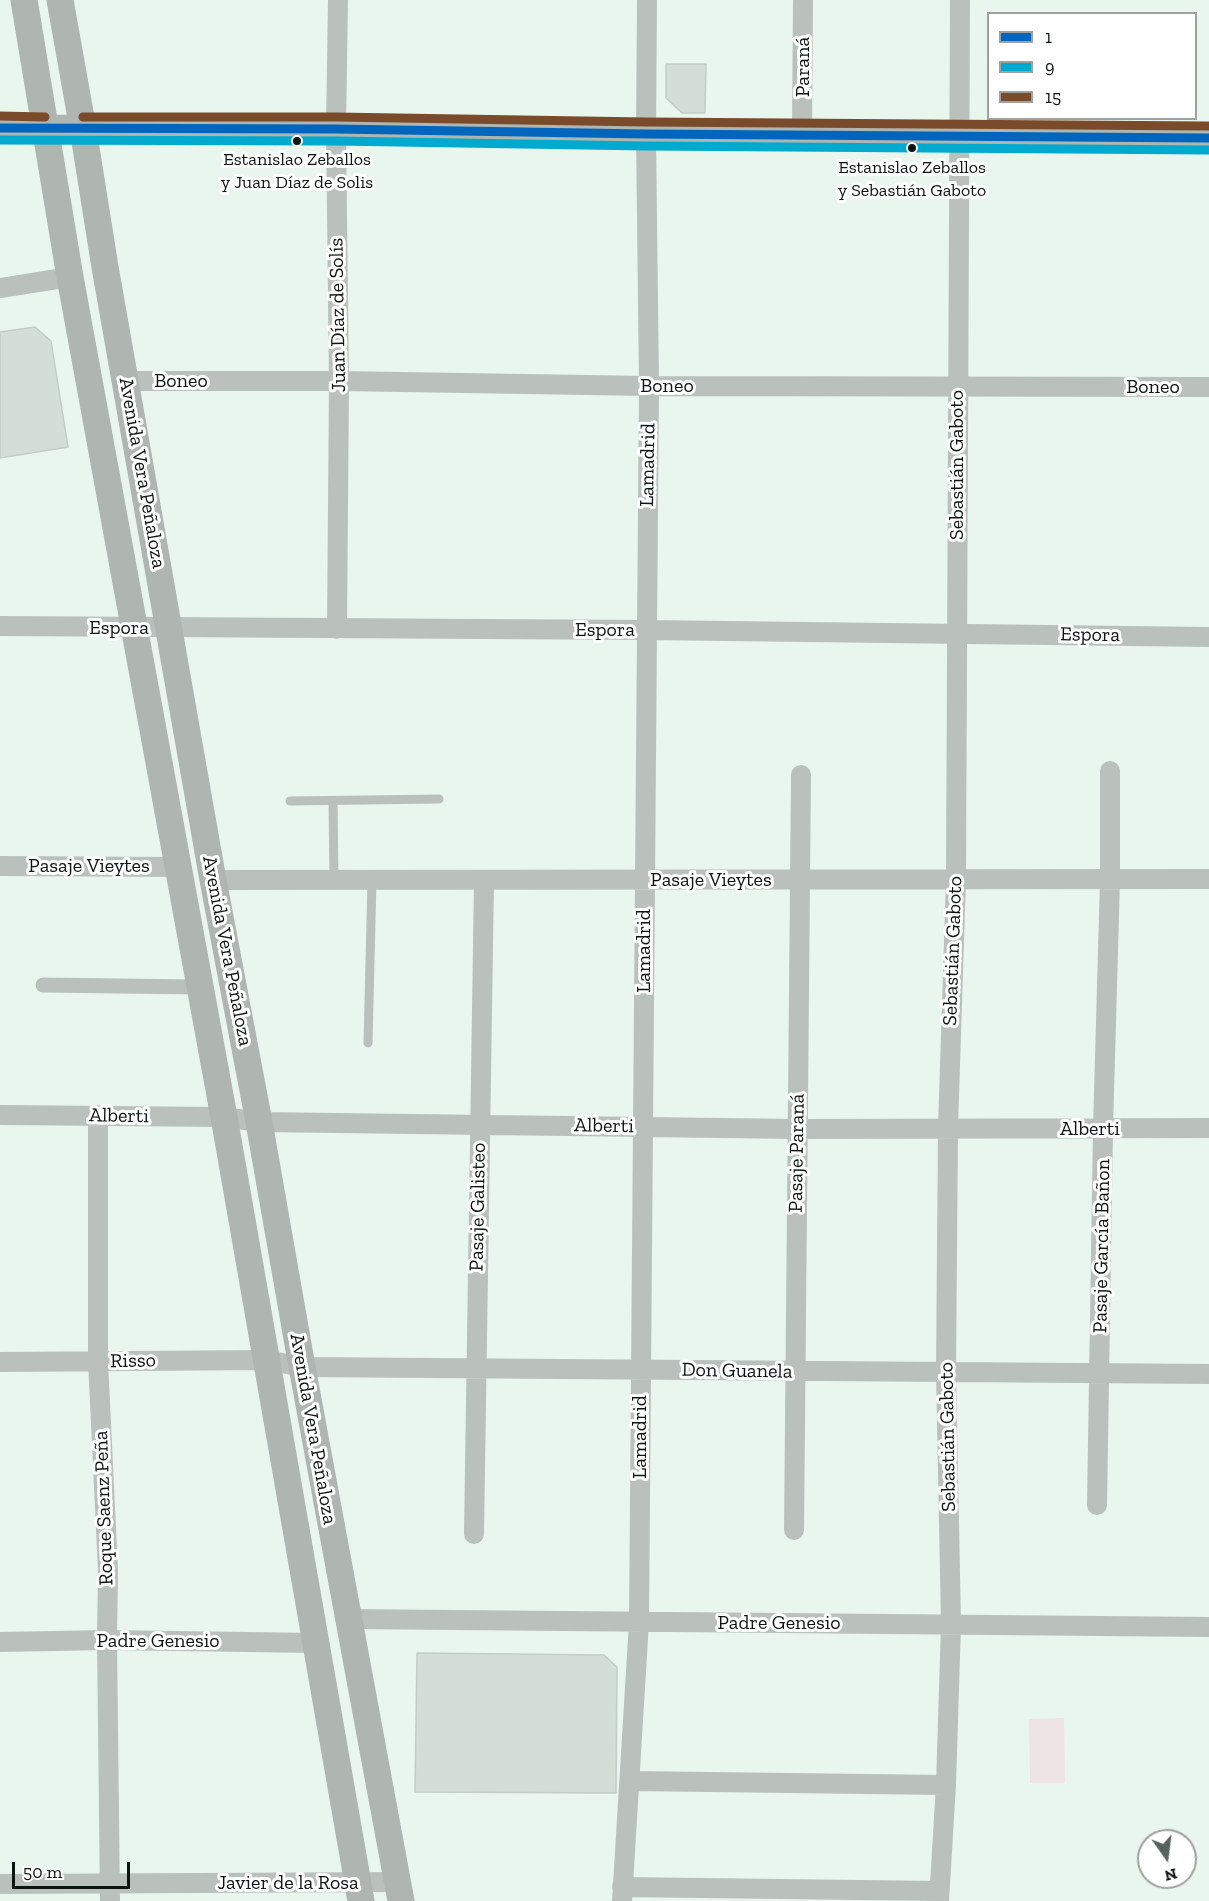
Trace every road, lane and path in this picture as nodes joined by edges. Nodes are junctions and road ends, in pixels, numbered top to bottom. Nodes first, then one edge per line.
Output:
1 (24, 0) edge
2 (60, 0) edge
3 (338, 0) edge
4 (647, 0) edge
5 (803, 0) edge
6 (960, 0) edge
7 (0, 128) edge
8 (45, 129) junction
9 (83, 129) junction
10 (336, 129) junction
11 (646, 134) junction
12 (802, 134) junction
13 (958, 135) junction
14 (1209, 138) edge
15 (70, 277) junction
16 (0, 288) edge
17 (126, 381) junction
18 (339, 381) junction
19 (649, 386) junction
20 (958, 387) junction
21 (1209, 387) edge
22 (0, 626) edge
23 (135, 628) junction
24 (170, 628) junction
25 (337, 629) junction
26 (646, 630) junction
27 (956, 633) junction
28 (1209, 637) edge
29 (1110, 771) dead end
30 (801, 775) dead end
31 (439, 799) dead end
32 (290, 801) dead end
33 (333, 801) junction
34 (0, 866) edge
35 (178, 867) junction
36 (800, 879) junction
37 (956, 879) junction
38 (1110, 879) junction
39 (1209, 879) edge
40 (213, 880) junction
41 (334, 880) junction
42 (372, 880) junction
43 (484, 880) junction
44 (644, 880) junction
45 (43, 985) dead end
46 (199, 987) junction
47 (368, 1043) dead end
48 (0, 1115) edge
49 (98, 1115) junction
50 (224, 1117) junction
51 (259, 1122) junction
52 (479, 1125) junction
53 (643, 1127) junction
54 (948, 1128) junction
55 (1209, 1128) edge
56 (798, 1129) junction
57 (1103, 1129) junction
58 (267, 1360) junction
59 (98, 1361) junction
60 (0, 1362) edge
61 (302, 1367) junction
62 (476, 1368) junction
63 (641, 1370) junction
64 (946, 1371) junction
65 (795, 1372) junction
66 (1100, 1374) junction
67 (1209, 1374) edge
68 (1097, 1505) dead end
69 (794, 1530) dead end
70 (474, 1534) dead end
71 (348, 1619) junction
72 (639, 1622) junction
73 (951, 1624) junction
74 (1209, 1627) edge
75 (107, 1641) junction
76 (0, 1642) edge
77 (315, 1643) junction
78 (630, 1781) junction
79 (946, 1785) junction
80 (0, 1884) edge
81 (110, 1892) edge
82 (359, 1892) edge
83 (399, 1892) edge
84 (622, 1894) edge
85 (939, 1896) edge

1 - 8 main road, Avenida Vera Peñaloza
2 - 9 main road, Avenida Vera Peñaloza
3 - 10 street, Juan Díaz de Solís
4 - 11 street, Lamadrid
5 - 12 street, Paraná
6 - 13 street, Sebastián Gaboto
7 - 8 main road
8 - 9 main road
8 - 15 main road, Avenida Vera Peñaloza
9 - 10 main road
9 - 17 main road, Avenida Vera Peñaloza
10 - 11 main road
10 - 18 street, Juan Díaz de Solís
11 - 12 main road
11 - 19 street, Lamadrid
12 - 13 main road
13 - 14 main road
13 - 20 street, Sebastián Gaboto
15 - 16 street
15 - 23 main road, Avenida Vera Peñaloza
17 - 18 street, Boneo
17 - 24 main road, Avenida Vera Peñaloza
18 - 19 street, Boneo
18 - 25 street, Juan Díaz de Solís
19 - 20 street, Boneo
19 - 26 street, Lamadrid
20 - 21 street, Boneo
20 - 27 street, Sebastián Gaboto
22 - 23 street, Espora
23 - 24 street, Espora
23 - 35 main road, Avenida Vera Peñaloza
24 - 25 street, Espora
24 - 40 main road, Avenida Vera Peñaloza
25 - 26 street, Espora
26 - 27 street, Espora
26 - 44 street, Lamadrid
27 - 28 street, Espora
27 - 37 street, Sebastián Gaboto
29 - 38 street, Pasaje García Bañon
30 - 36 street, Pasaje Paraná
31 - 33 lane
32 - 33 lane
33 - 41 lane
34 - 35 street, Pasaje Vieytes
35 - 46 main road, Avenida Vera Peñaloza
36 - 37 street, Pasaje Vieytes
36 - 44 street, Pasaje Vieytes
36 - 56 street, Pasaje Paraná
37 - 38 street, Pasaje Vieytes
37 - 54 street, Sebastián Gaboto
38 - 39 street, Pasaje Vieytes
38 - 57 street, Pasaje García Bañon
40 - 41 street, Pasaje Vieytes
40 - 51 main road, Avenida Vera Peñaloza
41 - 42 street, Pasaje Vieytes
42 - 43 street, Pasaje Vieytes
42 - 47 lane
43 - 44 street, Pasaje Vieytes
43 - 52 street, Pasaje Galisteo
44 - 53 street, Lamadrid
45 - 46 street
46 - 50 main road, Avenida Vera Peñaloza
48 - 49 street, Alberti
49 - 50 street, Alberti
49 - 59 street, Roque Saenz Peña
50 - 51 street, Alberti
50 - 58 main road, Avenida Vera Peñaloza
51 - 52 street, Alberti
51 - 61 main road, Avenida Vera Peñaloza
52 - 53 street, Alberti
52 - 62 street, Pasaje Galisteo
53 - 56 street, Alberti
53 - 63 street, Lamadrid
54 - 56 street, Alberti
54 - 57 street, Alberti
54 - 64 street, Sebastián Gaboto
55 - 57 street, Alberti
56 - 65 street, Pasaje Paraná
57 - 66 street, Pasaje García Bañon
58 - 59 street, Risso
58 - 61 street, Don Guanela
58 - 77 main road, Avenida Vera Peñaloza
59 - 60 street, Risso
59 - 75 street, Roque Saenz Peña
61 - 62 street, Don Guanela
61 - 71 main road, Avenida Vera Peñaloza
62 - 63 street, Don Guanela
62 - 70 street, Pasaje Galisteo
63 - 65 street, Don Guanela
63 - 72 street, Lamadrid
64 - 65 street, Don Guanela
64 - 66 street, Don Guanela
64 - 73 street, Sebastián Gaboto
65 - 69 street, Pasaje Paraná
66 - 67 street, Don Guanela
66 - 68 street, Pasaje García Bañon
71 - 72 street, Padre Genesio
71 - 83 main road, Avenida Vera Peñaloza
72 - 73 street, Padre Genesio
72 - 78 street, Lamadrid
73 - 74 street, Padre Genesio
73 - 79 street, Sebastián Gaboto
75 - 76 street, Padre Genesio
75 - 77 street, Padre Genesio
75 - 81 street, Roque Saenz Peña
77 - 82 main road, Avenida Vera Peñaloza
78 - 79 street
78 - 84 street, Lamadrid
79 - 85 street, Sebastián Gaboto
80 - 81 street, Javier de la Rosa
81 - 82 street, Javier de la Rosa
82 - 83 street, Javier de la Rosa
84 - 85 street

